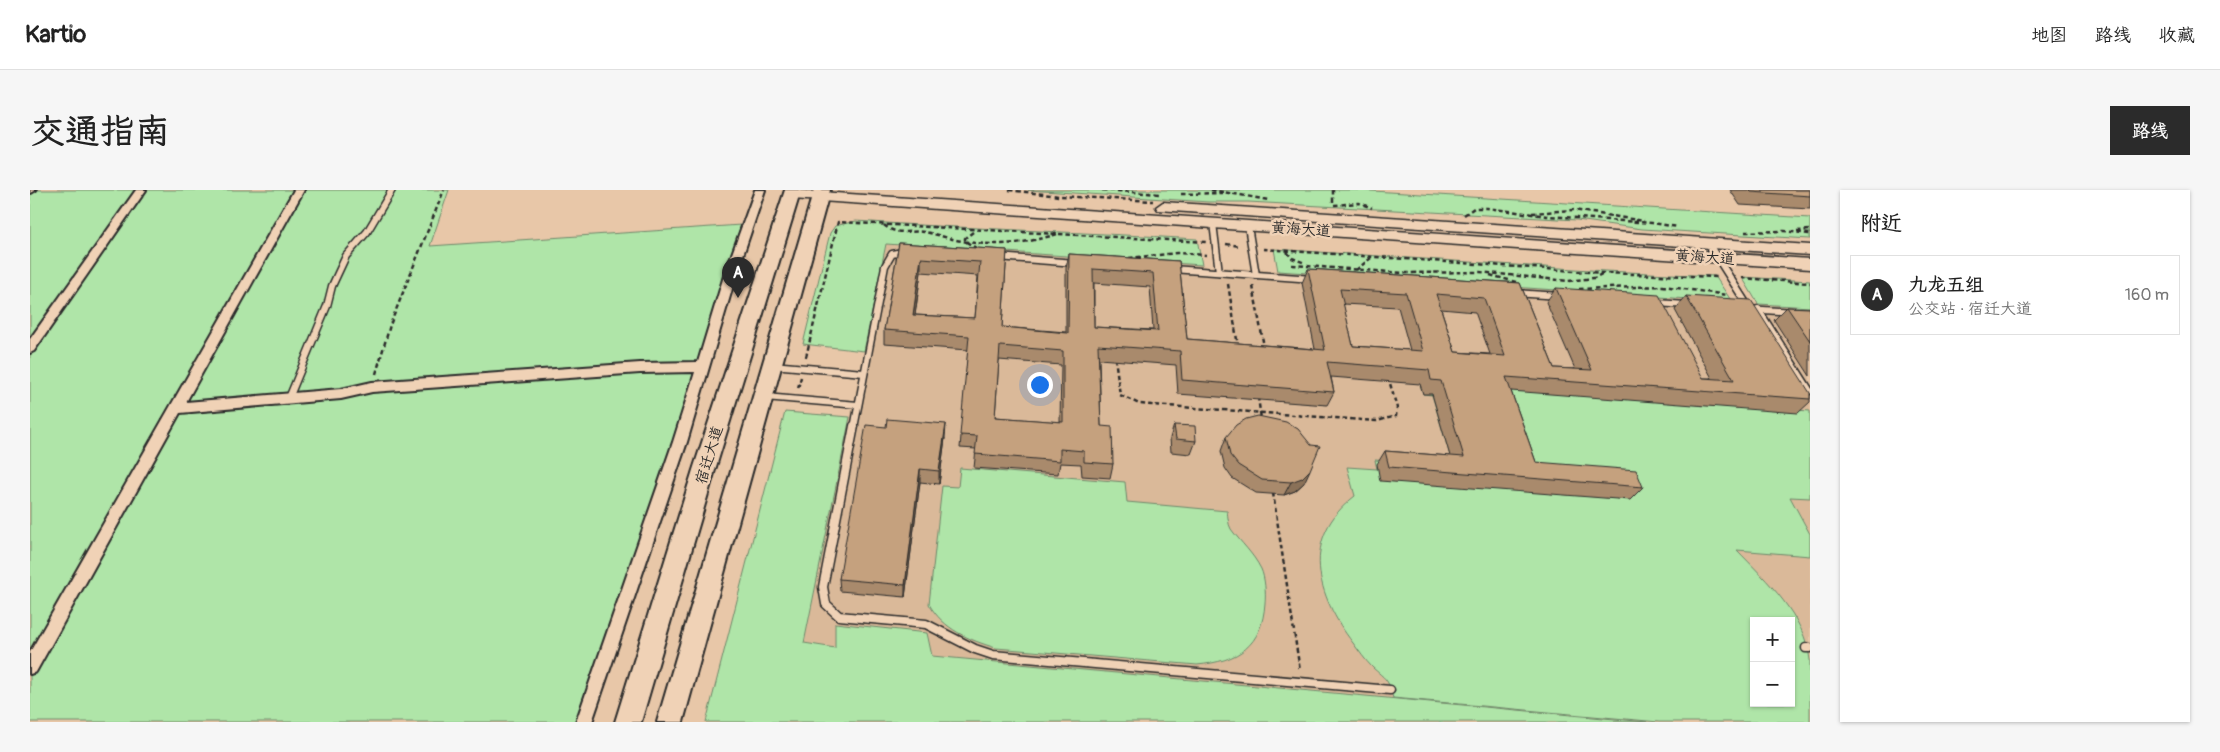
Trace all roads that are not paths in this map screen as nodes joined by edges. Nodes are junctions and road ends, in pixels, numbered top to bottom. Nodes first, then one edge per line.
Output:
1 (141, 190) edge
2 (298, 190) edge
3 (392, 190) edge
4 (760, 190) edge
5 (913, 190) edge
6 (792, 192) edge
7 (821, 193) edge
8 (1213, 223) junction
9 (1248, 226) junction
10 (1708, 243) junction
11 (1810, 250) edge
12 (916, 252) edge
13 (985, 256) edge
14 (1717, 258) junction
15 (1082, 263) edge
16 (1810, 264) edge
17 (1161, 268) edge
18 (1223, 273) junction
19 (1253, 275) junction
20 (1320, 280) edge
21 (1504, 292) edge
22 (1572, 297) edge
23 (1648, 302) edge
24 (1695, 305) edge
25 (1740, 308) edge
26 (1750, 309) junction
27 (1758, 310) junction
28 (1810, 313) edge
29 (30, 348) edge
30 (772, 365) junction
31 (702, 367) junction
32 (864, 373) junction
33 (1810, 391) edge
34 (762, 397) junction
35 (289, 398) junction
36 (858, 405) junction
37 (176, 408) junction
38 (30, 667) edge
39 (1390, 690) dead end
40 (584, 722) edge
41 (628, 722) edge
42 (670, 722) edge

1 - 29 street
2 - 37 street
3 - 35 lane
4 - 31 street
5 - 10 main road, 黄海大道
6 - 7 main road, 黄海大道
6 - 41 main road, 宿迁大道
7 - 8 main road, 黄海大道
7 - 30 main road
8 - 9 main road, 黄海大道
8 - 18 lane
9 - 14 main road, 黄海大道
9 - 19 lane
10 - 11 main road, 黄海大道
10 - 14 lane
12 - 32 lane
13 - 15 lane
14 - 16 main road, 黄海大道
14 - 26 lane
17 - 18 lane
18 - 19 lane
19 - 20 lane
21 - 22 lane
23 - 24 lane
25 - 26 lane
26 - 27 lane
27 - 28 lane
27 - 33 lane
30 - 32 lane
30 - 34 main road
31 - 35 street
31 - 40 street
32 - 36 lane
34 - 36 lane
34 - 42 main road
35 - 37 street
36 - 39 lane
37 - 38 street

